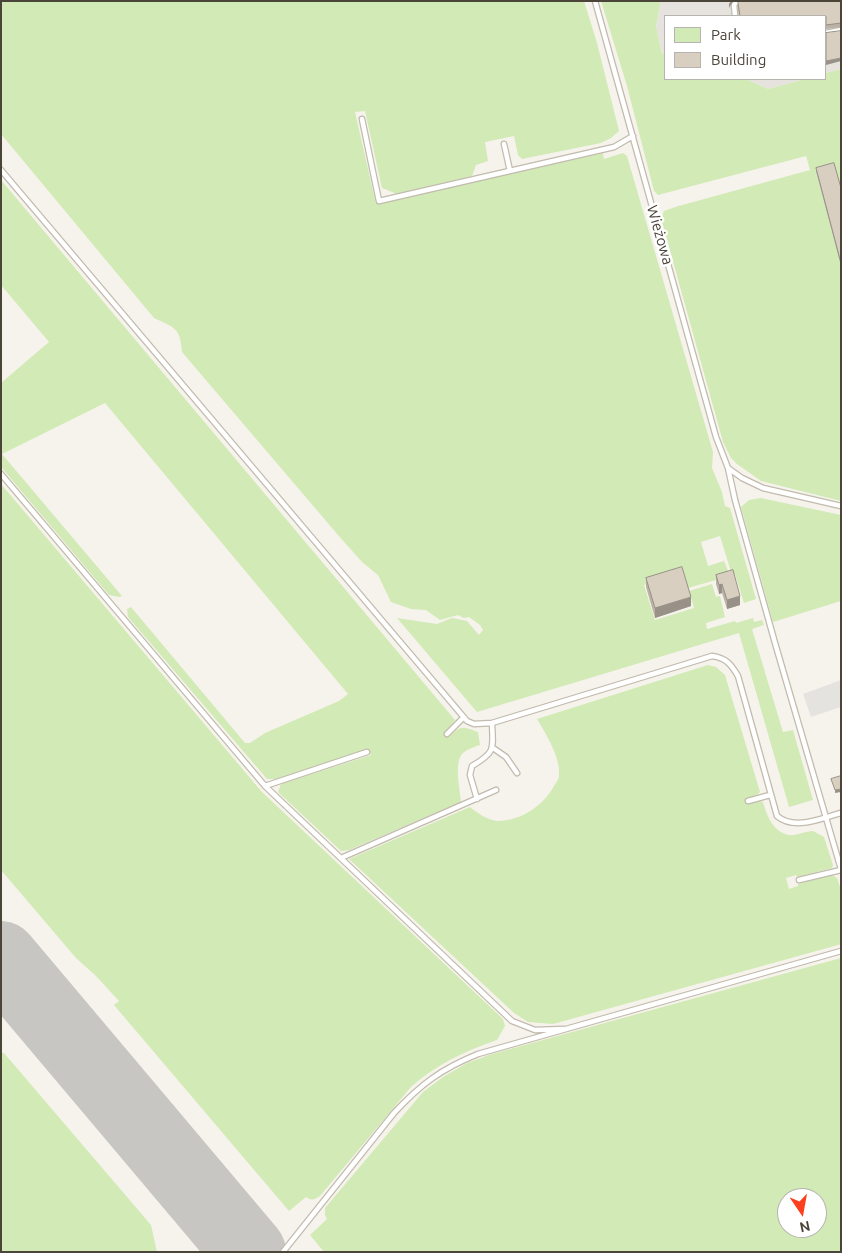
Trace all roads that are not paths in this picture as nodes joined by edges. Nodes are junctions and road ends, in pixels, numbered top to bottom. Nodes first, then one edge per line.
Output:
1 (595, 1) edge
2 (737, 1) edge
3 (736, 15) edge
4 (841, 30) edge
5 (827, 34) edge
6 (362, 119) dead end
7 (633, 136) junction
8 (504, 144) dead end
9 (1, 170) edge
10 (510, 171) junction
11 (728, 468) junction
12 (1, 474) edge
13 (841, 506) edge
14 (463, 718) junction
15 (492, 723) junction
16 (447, 734) dead end
17 (493, 748) junction
18 (367, 752) dead end
19 (517, 773) dead end
20 (265, 786) junction
21 (496, 790) dead end
22 (770, 795) junction
23 (477, 799) junction
24 (748, 801) dead end
25 (841, 813) edge
26 (827, 817) junction
27 (341, 858) junction
28 (841, 869) edge
29 (799, 880) dead end
30 (841, 951) edge
31 (564, 1029) junction
32 (283, 1252) edge

1 - 7 lane, Wieżowa
2 - 3 lane
4 - 5 lane
6 - 10 lane
7 - 10 lane
7 - 11 lane, Wieżowa
8 - 10 lane
9 - 14 lane
11 - 13 lane
11 - 26 lane, Wieżowa
12 - 20 lane
14 - 15 lane
14 - 16 lane
15 - 17 lane
15 - 22 lane
17 - 19 lane
17 - 23 lane
18 - 20 lane
20 - 27 lane
21 - 23 lane
22 - 24 lane
22 - 26 lane
23 - 27 lane
25 - 26 lane
26 - 28 lane, Wieżowa
27 - 31 lane
28 - 29 lane
30 - 31 lane
31 - 32 lane

